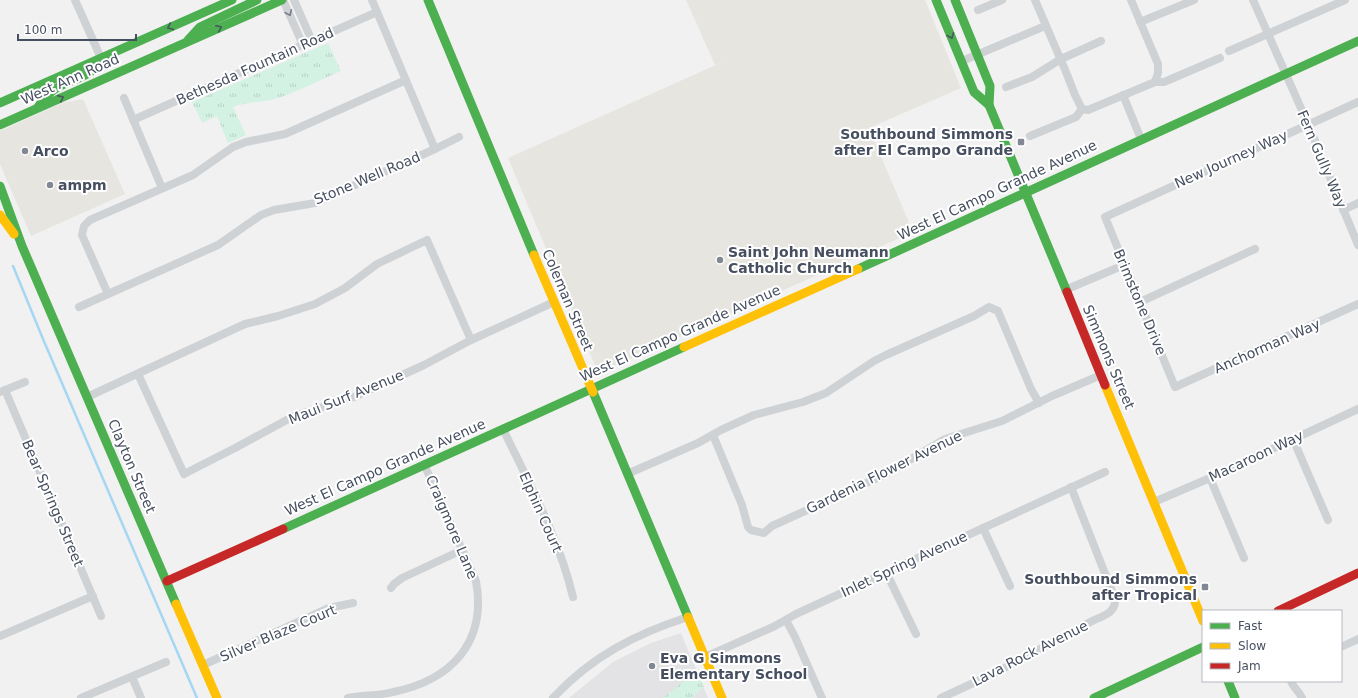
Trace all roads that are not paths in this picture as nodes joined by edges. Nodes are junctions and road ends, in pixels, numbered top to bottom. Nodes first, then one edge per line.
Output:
1 (75, 0) edge
2 (232, 0) edge
3 (257, 0) edge
4 (283, 0) edge
5 (294, 0) edge
6 (372, 0) edge
7 (428, 0) edge
8 (936, 0) edge
9 (955, 0) edge
10 (1002, 0) edge
11 (1035, 0) edge
12 (1131, 0) edge
13 (1194, 0) edge
14 (1253, 0) edge
15 (1345, 0) edge
16 (978, 10) dead end
17 (377, 12) junction
18 (1140, 22) junction
19 (1045, 26) junction
20 (1268, 34) junction
21 (312, 41) junction
22 (1101, 41) dead end
23 (1358, 41) edge
24 (184, 44) junction
25 (303, 45) junction
26 (1229, 51) dead end
27 (977, 55) junction
28 (101, 58) junction
29 (1220, 58) dead end
30 (1061, 59) junction
31 (962, 61) junction
32 (1286, 74) junction
33 (406, 80) junction
34 (1155, 82) junction
35 (1006, 88) dead end
36 (1123, 95) junction
37 (124, 98) dead end
38 (1358, 102) edge
39 (0, 103) edge
40 (989, 105) junction
41 (1082, 109) junction
42 (36, 110) junction
43 (133, 120) junction
44 (1308, 124) junction
45 (0, 125) edge
46 (1030, 136) dead end
47 (459, 137) dead end
48 (1141, 139) junction
49 (435, 149) junction
50 (0, 186) edge
51 (162, 188) junction
52 (1026, 193) junction
53 (2, 197) edge
54 (1358, 203) edge
55 (1344, 210) junction
56 (0, 215) edge
57 (1105, 217) joint
58 (1358, 245) edge
59 (22, 246) junction
60 (1255, 249) dead end
61 (1124, 265) junction
62 (1066, 290) junction
63 (108, 294) junction
64 (554, 302) junction
65 (1140, 302) junction
66 (1358, 304) edge
67 (80, 307) dead end
68 (471, 340) junction
69 (138, 374) junction
70 (1101, 375) junction
71 (25, 382) dead end
72 (1175, 387) joint
73 (591, 389) junction
74 (3, 391) edge
75 (87, 397) junction
76 (1039, 403) junction
77 (1358, 409) edge
78 (503, 428) junction
79 (712, 435) junction
80 (1293, 439) junction
81 (424, 464) junction
82 (1105, 472) dead end
83 (628, 474) junction
84 (1210, 478) junction
85 (1071, 487) junction
86 (1154, 502) junction
87 (1328, 520) dead end
88 (983, 528) junction
89 (462, 550) junction
90 (1244, 558) dead end
91 (886, 572) junction
92 (1358, 573) edge
93 (167, 581) junction
94 (1010, 586) dead end
95 (391, 588) dead end
96 (93, 596) junction
97 (572, 597) dead end
98 (353, 603) dead end
99 (1280, 610) edge
100 (101, 616) dead end
101 (688, 617) junction
102 (1202, 619) edge
103 (786, 620) junction
104 (916, 634) dead end
105 (0, 636) edge
106 (1358, 639) edge
107 (1202, 646) edge
108 (1342, 647) edge
109 (705, 657) junction
110 (166, 662) dead end
111 (203, 665) junction
112 (132, 677) junction
113 (1228, 682) edge
114 (1291, 682) edge
115 (382, 696) edge
116 (81, 698) edge
117 (141, 698) edge
118 (217, 698) edge
119 (348, 698) edge
120 (552, 698) edge
121 (722, 698) edge
122 (822, 698) edge
123 (941, 698) edge
124 (1094, 698) edge
125 (1236, 698) edge
126 (1302, 698) edge

1 - 28 street
2 -> 28 street, West Ann Road
3 - 24 street
24 -> 4 street, West Ann Road
4 -> 25 street
5 - 21 street
6 - 17 street
7 - 64 street, Coleman Street
8 -> 31 street, Simmons Street
9 - 27 street, Simmons Street
10 - 16 street
11 - 19 street
12 - 18 street
13 - 18 street
14 - 20 street, Fern Gully Way
15 - 20 street
17 - 21 street, Bethesda Fountain Road
17 - 33 street
18 - 34 street
19 - 27 street
19 - 30 street
20 - 26 street
20 - 32 street, Fern Gully Way
21 - 25 street, Bethesda Fountain Road
22 - 30 street
23 - 32 street, West El Campo Grande Avenue
42 -> 24 street, West Ann Road
25 - 43 street, Bethesda Fountain Road
27 - 31 street
27 - 40 street, Simmons Street
28 - 39 street, West Ann Road
28 - 42 street
29 - 34 street
30 - 35 street
30 - 41 street
31 - 40 street, Simmons Street
32 - 44 street, Fern Gully Way
32 - 48 street, West El Campo Grande Avenue
33 - 49 street
33 - 51 street
34 - 36 street
36 - 41 street
36 - 48 street
37 - 43 street
38 - 44 street, New Journey Way
40 - 52 street, Simmons Street
41 - 46 street
42 - 45 street, West Ann Road
43 - 51 street
44 - 55 street, Fern Gully Way
44 - 57 street, New Journey Way
47 - 49 street, Stone Well Road
48 - 52 street, West El Campo Grande Avenue
49 - 63 street, Stone Well Road
50 - 53 street, Clayton Street
51 - 63 street
52 - 62 street, Simmons Street
52 - 73 street, West El Campo Grande Avenue
53 - 59 street, Clayton Street
54 - 55 street
55 - 58 street, Fern Gully Way
56 - 59 street, Clayton Street
57 - 61 street, Brimstone Drive
59 - 75 street, Clayton Street
60 - 65 street
61 - 62 street
61 - 65 street, Brimstone Drive
62 - 70 street, Simmons Street
63 - 67 street, Stone Well Road
64 - 68 street, Maui Surf Avenue
64 - 73 street, Coleman Street
65 - 72 street, Brimstone Drive
66 - 72 street, Anchorman Way
68 - 69 street, Maui Surf Avenue
68 - 69 street
69 - 75 street
70 - 76 street, Gardenia Flower Avenue
70 - 86 street, Simmons Street
71 - 74 street
73 - 78 street, West El Campo Grande Avenue
73 - 83 street, Coleman Street
74 - 96 street, Bear Springs Street
75 - 93 street, Clayton Street
76 - 79 street
76 - 79 street, Gardenia Flower Avenue
77 - 80 street, Macaroon Way
78 - 81 street, West El Campo Grande Avenue
78 - 97 street, Elphin Court
79 - 83 street
80 - 84 street, Macaroon Way
80 - 87 street
81 - 89 street, Craigmore Lane
81 - 93 street, West El Campo Grande Avenue
82 - 85 street, Inlet Spring Avenue
83 - 101 street, Coleman Street
84 - 86 street, Macaroon Way
84 - 90 street
85 - 88 street, Inlet Spring Avenue
85 - 123 street, Lava Rock Avenue
86 - 102 street, Simmons Street
88 - 91 street, Inlet Spring Avenue
88 - 94 street
89 - 95 street
89 - 115 street, Craigmore Lane
91 - 103 street, Inlet Spring Avenue
91 - 104 street
92 - 99 street
93 - 111 street, Clayton Street
96 - 100 street, Bear Springs Street
96 - 105 street
98 - 111 street, Silver Blaze Court
101 - 109 street, Coleman Street
101 - 120 street
103 - 109 street, Inlet Spring Avenue
103 - 122 street
106 - 108 street
107 - 124 street
109 - 121 street, Coleman Street
110 - 112 street
111 - 118 street, Clayton Street
112 - 116 street
112 - 117 street
113 - 125 street
114 - 126 street
115 - 119 street, Craigmore Lane

